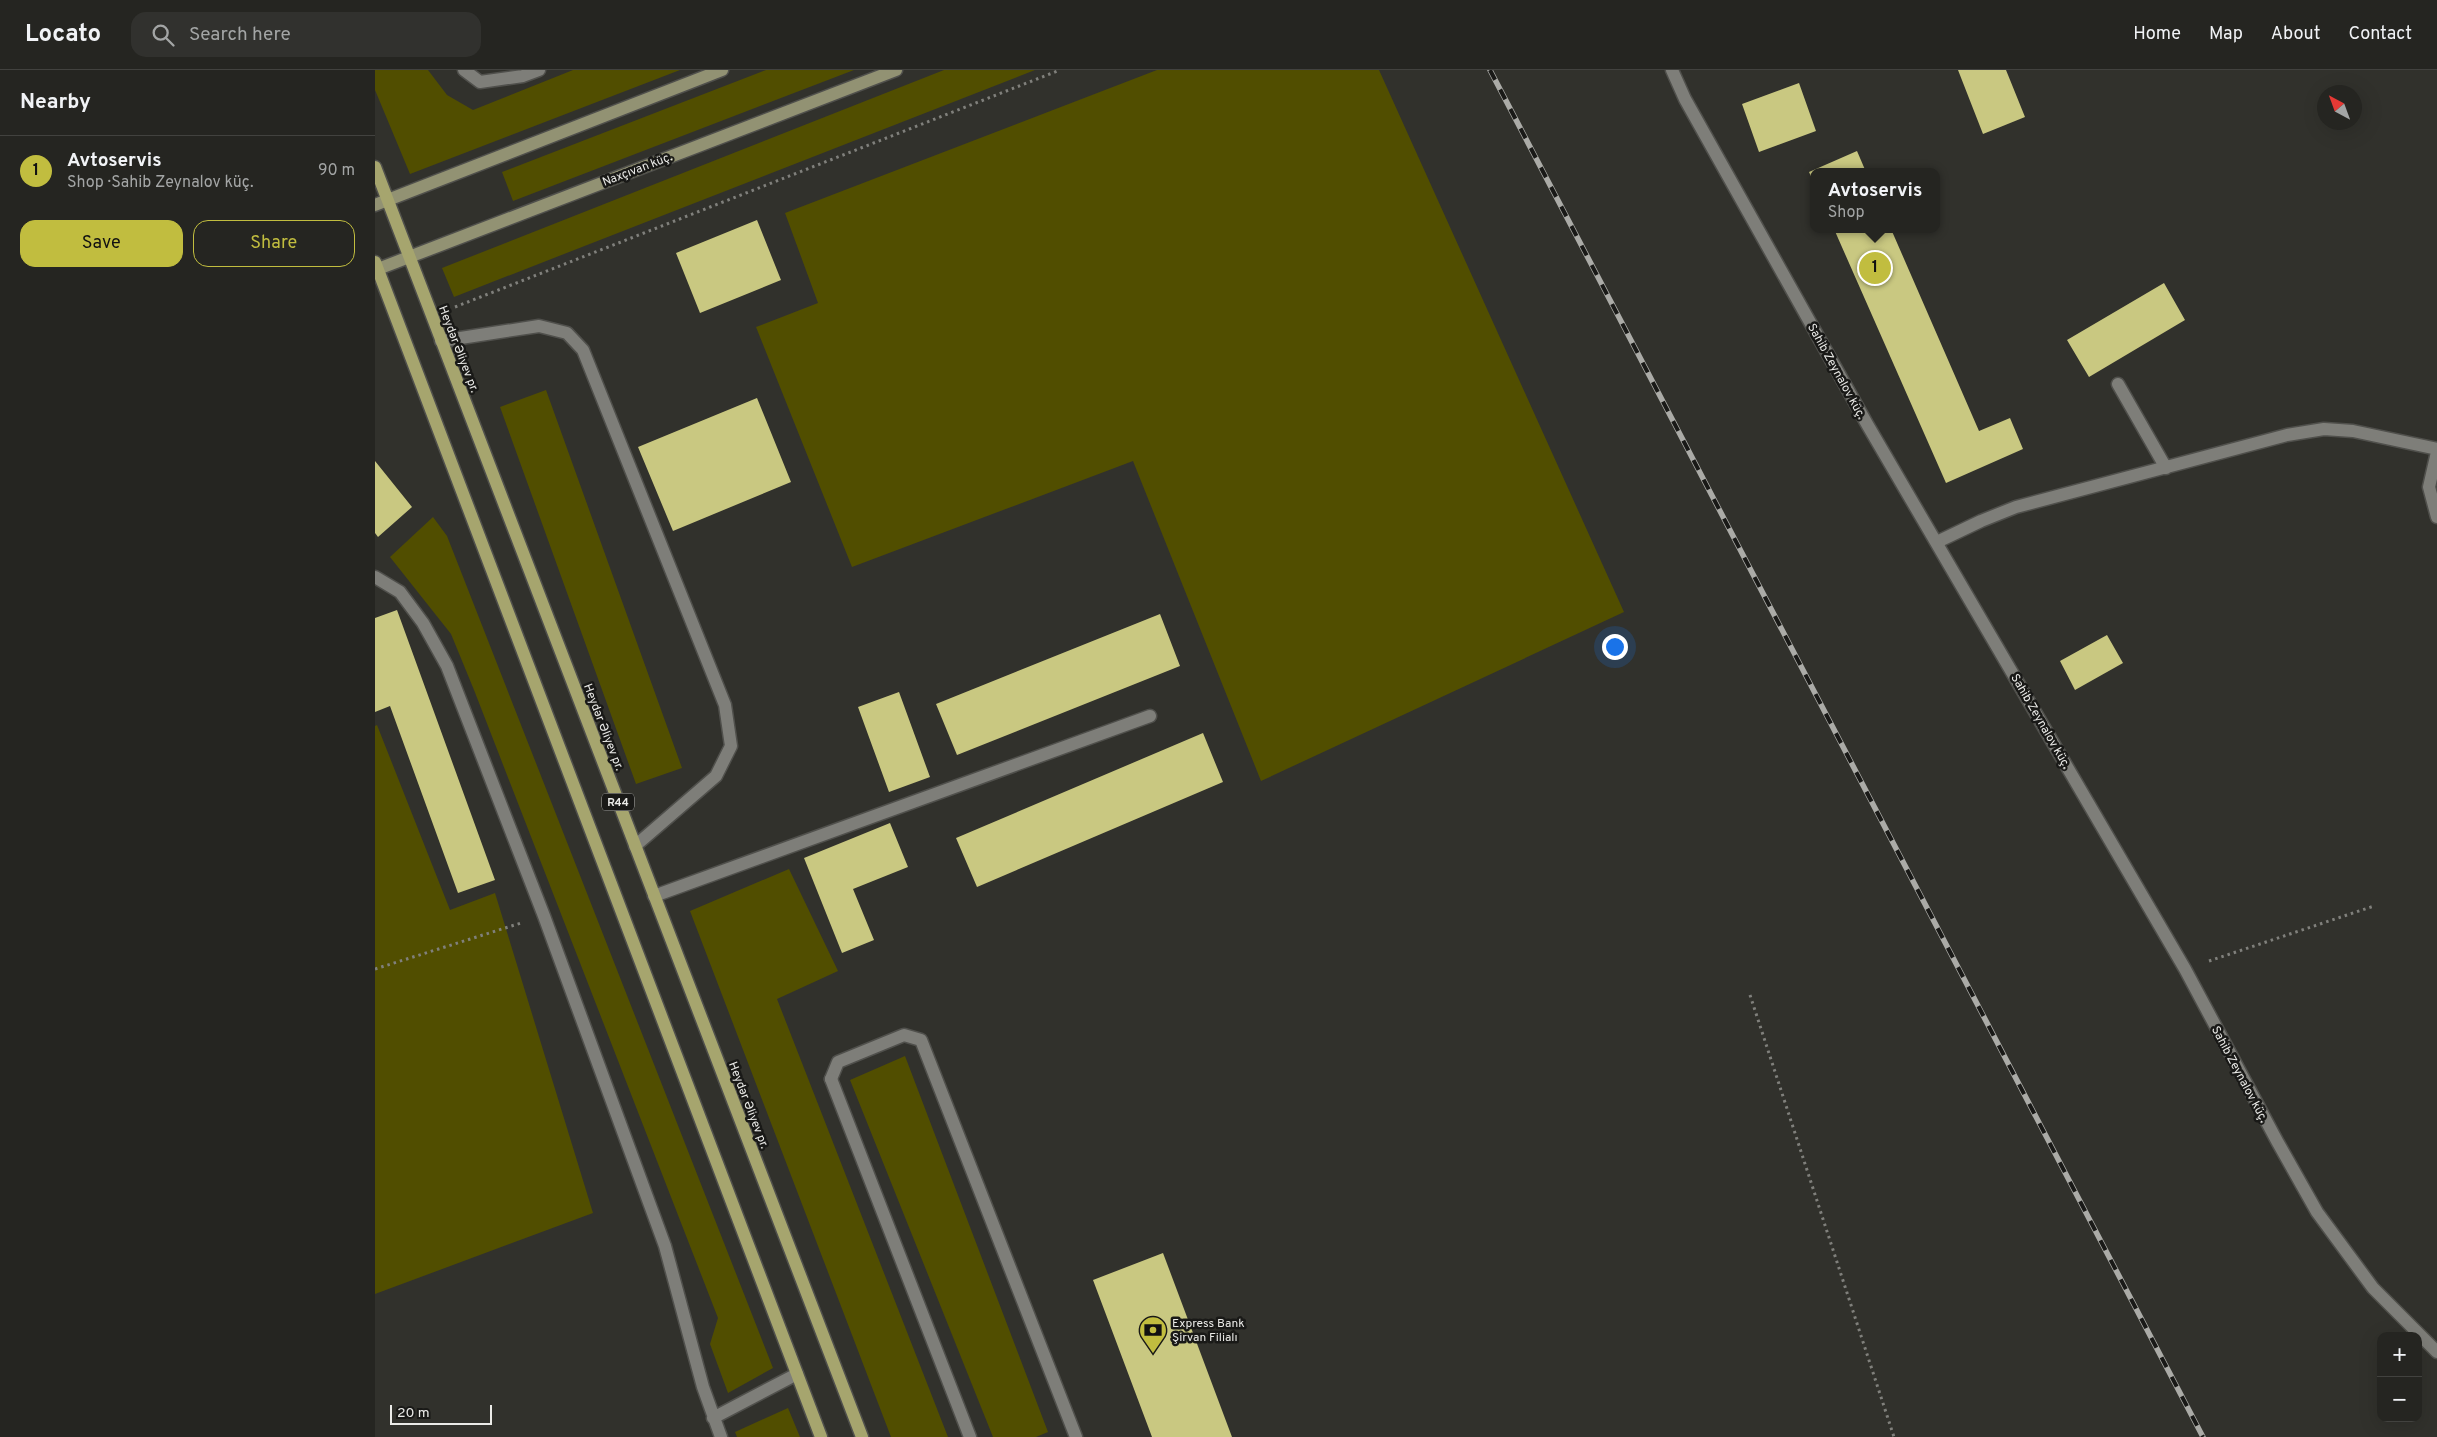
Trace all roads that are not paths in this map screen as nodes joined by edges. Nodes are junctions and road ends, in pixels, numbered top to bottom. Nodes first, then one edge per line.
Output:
1 (464, 70) edge
2 (539, 70) edge
3 (722, 70) edge
4 (896, 70) edge
5 (1672, 70) edge
6 (375, 167) edge
7 (388, 200) junction
8 (375, 205) edge
9 (409, 258) junction
10 (376, 266) edge
11 (441, 341) junction
12 (2118, 384) dead end
13 (2437, 451) edge
14 (2166, 468) junction
15 (2437, 517) edge
16 (1937, 542) junction
17 (375, 578) edge
18 (1150, 716) dead end
19 (635, 846) junction
20 (654, 896) junction
21 (2437, 1352) edge
22 (797, 1374) junction
23 (713, 1418) junction
24 (721, 1437) edge
25 (821, 1437) edge
26 (862, 1437) edge
27 (970, 1437) edge
28 (1076, 1437) edge

1 - 2 street
3 - 7 main road
4 - 9 main road, Naxçıvan küç.
5 - 16 street, Sahib Zeynalov küç.
6 - 7 main road, Heydər Əliyev pr. / R44
7 - 8 main road
7 - 9 main road, Heydər Əliyev pr. / R44
9 - 10 main road, Naxçıvan küç.
9 - 11 main road, Heydər Əliyev pr. / R44
10 - 22 main road, R44
11 - 19 main road, Heydər Əliyev pr. / R44
11 - 19 street
12 - 14 street
13 - 14 street
13 - 15 street
14 - 16 street
16 - 21 street, Sahib Zeynalov küç.
17 - 23 street
18 - 20 street
19 - 20 main road, Heydər Əliyev pr. / R44
20 - 26 main road, Heydər Əliyev pr. / R44
22 - 23 street
22 - 25 main road, R44
23 - 24 street
27 - 28 street

